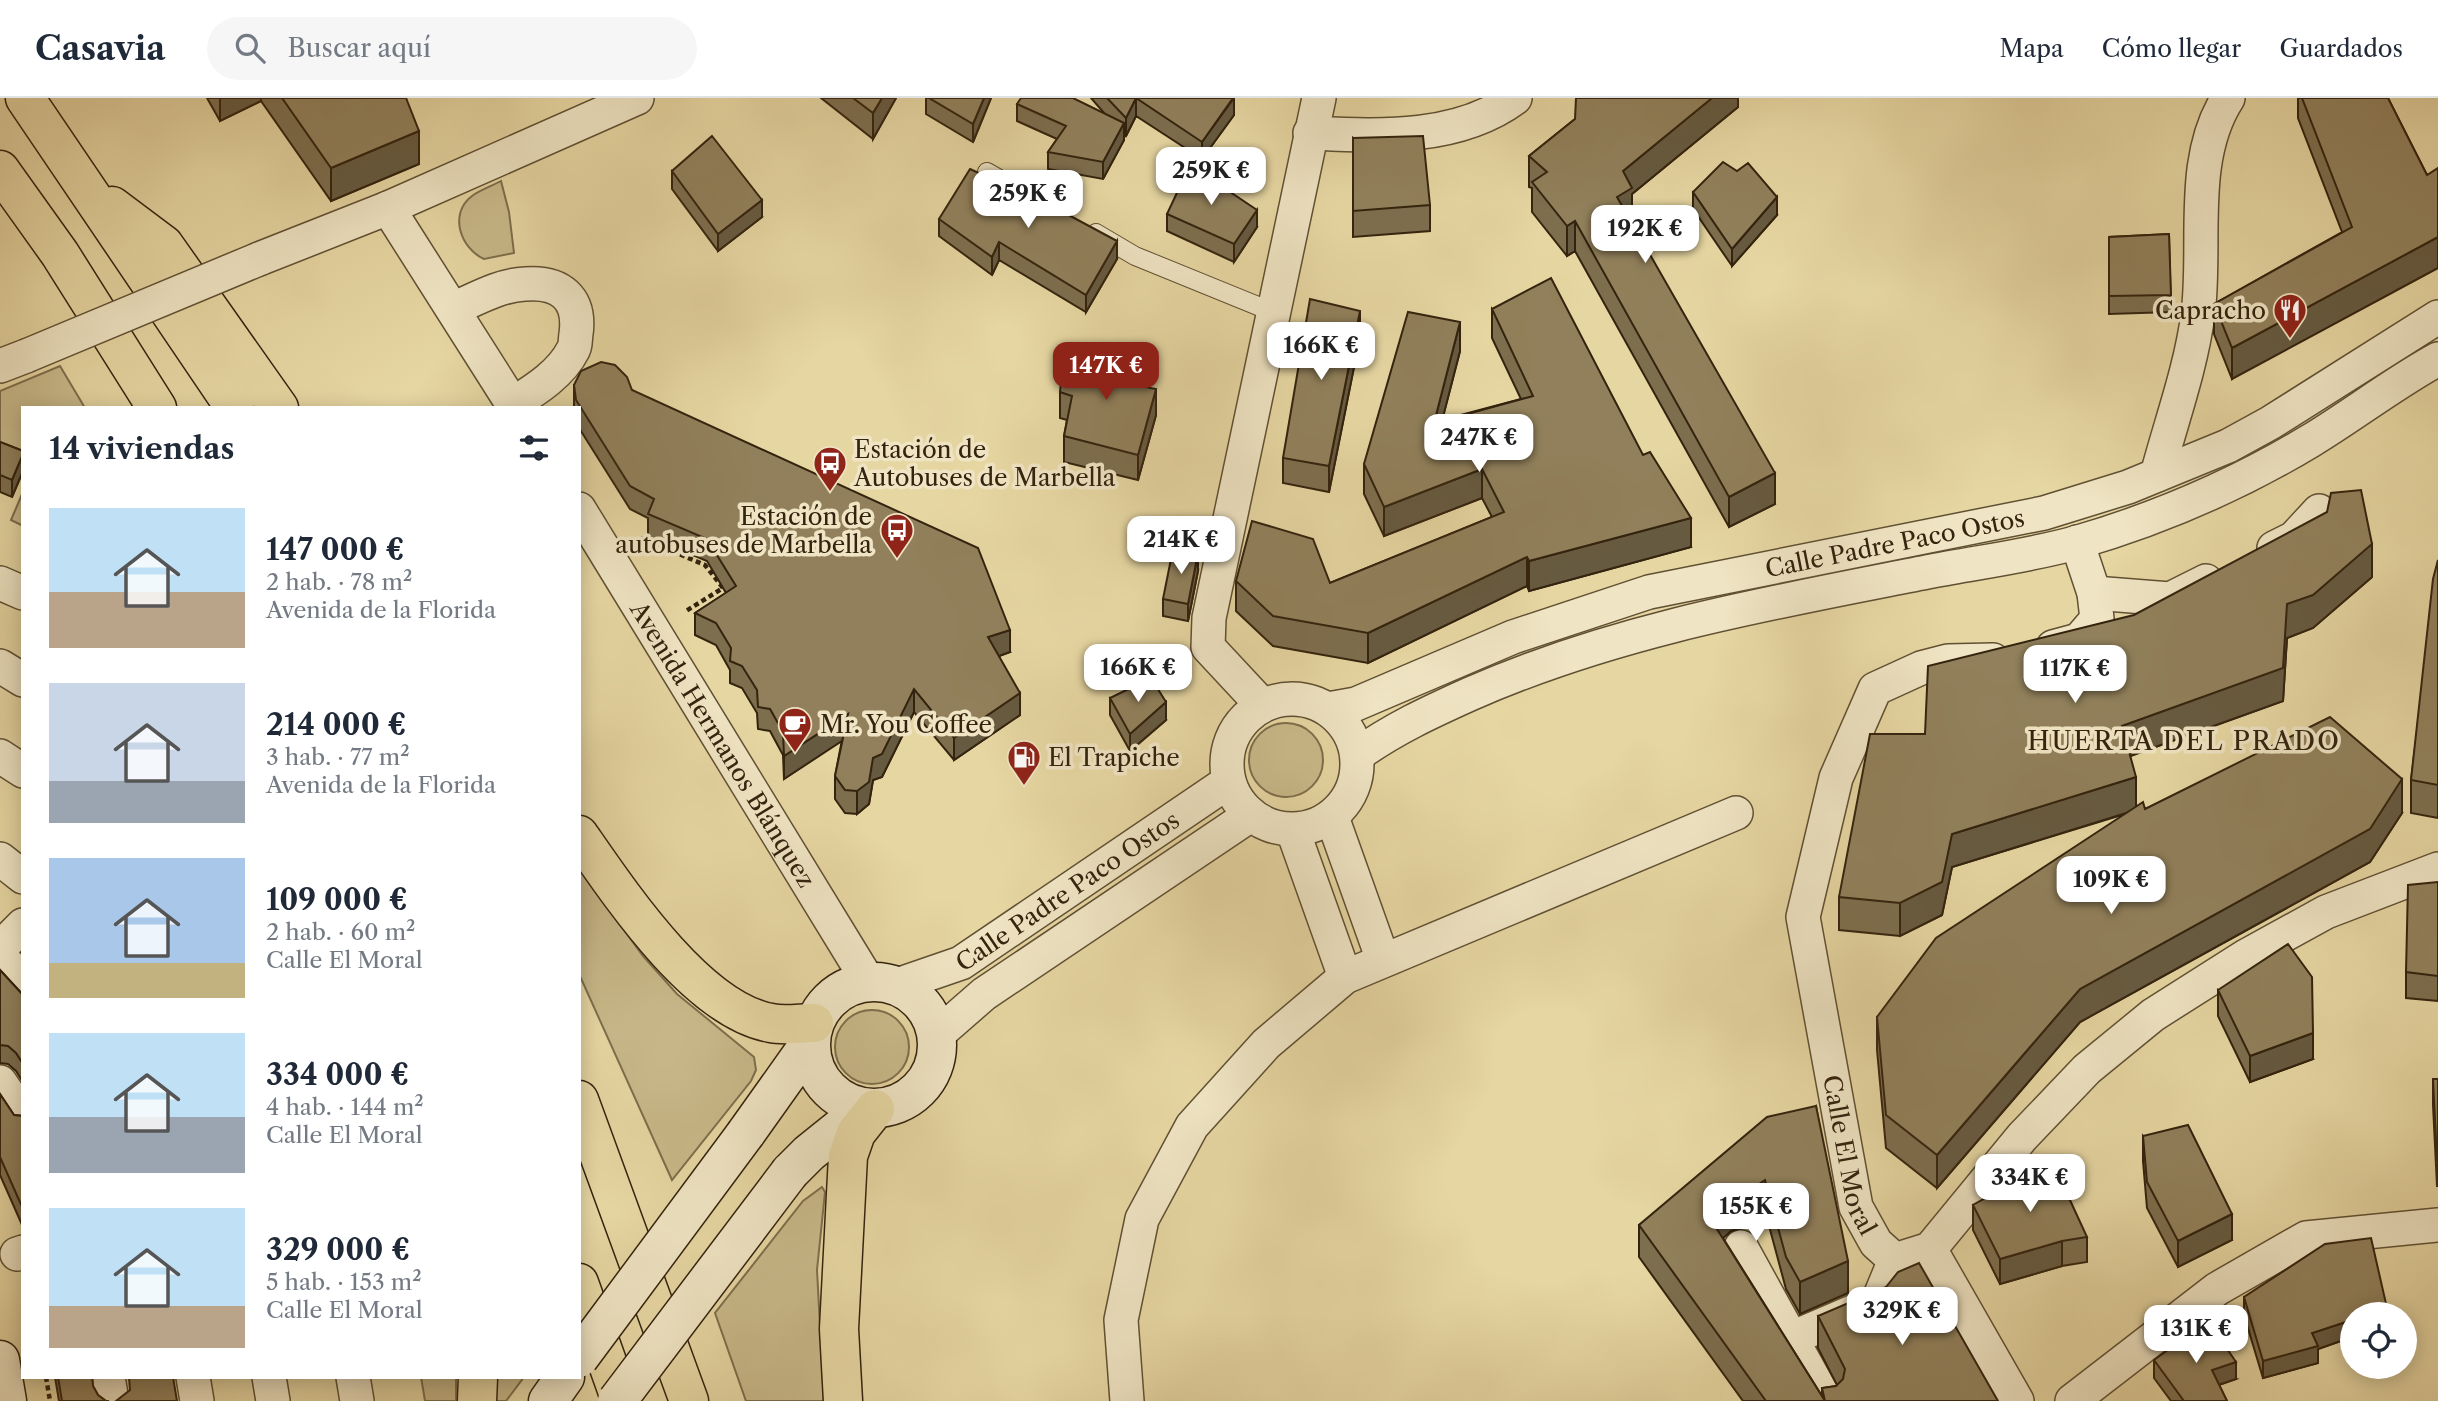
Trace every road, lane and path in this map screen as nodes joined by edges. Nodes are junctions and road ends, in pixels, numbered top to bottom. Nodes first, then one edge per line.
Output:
1 (25, 98) edge
2 (638, 98) edge
3 (1319, 98) edge
4 (1515, 98) edge
5 (2228, 98) edge
6 (1310, 133) junction
7 (0, 170) edge
8 (987, 172) dead end
9 (90, 190) junction
10 (388, 208) junction
11 (453, 309) junction
12 (1275, 313) junction
13 (2438, 317) edge
14 (2438, 359) edge
15 (13, 361) edge
16 (156, 406) edge
17 (234, 406) edge
18 (278, 406) edge
19 (514, 406) edge
20 (2157, 475) junction
21 (2319, 511) dead end
22 (581, 512) edge
23 (641, 538) dead end
24 (2077, 542) junction
25 (0, 583) edge
26 (21, 592) edge
27 (2094, 593) junction
28 (686, 611) dead end
29 (0, 666) edge
30 (21, 679) edge
31 (1262, 705) junction
32 (1328, 709) junction
33 (1357, 755) junction
34 (0, 756) edge
35 (21, 771) edge
36 (1228, 782) junction
37 (1736, 813) dead end
38 (1250, 816) junction
39 (1332, 817) junction
40 (1293, 831) junction
41 (581, 838) edge
42 (0, 859) edge
43 (2438, 869) edge
44 (21, 875) edge
45 (21, 927) edge
46 (0, 948) edge
47 (0, 957) edge
48 (1384, 960) junction
49 (1345, 977) junction
50 (21, 978) edge
51 (882, 983) junction
52 (812, 1033) junction
53 (937, 1035) junction
54 (0, 1082) edge
55 (581, 1105) edge
56 (870, 1108) junction
57 (21, 1113) edge
58 (2438, 1225) edge
59 (1741, 1247) dead end
60 (1930, 1249) junction
61 (1895, 1260) junction
62 (581, 1289) edge
63 (1792, 1338) junction
64 (581, 1355) edge
65 (0, 1360) edge
66 (46, 1379) edge
67 (108, 1379) edge
68 (193, 1379) edge
69 (269, 1379) edge
70 (353, 1379) edge
71 (478, 1379) edge
72 (564, 1379) edge
73 (6, 1401) edge
74 (50, 1401) edge
75 (112, 1401) edge
76 (197, 1401) edge
77 (273, 1401) edge
78 (357, 1401) edge
79 (477, 1401) edge
80 (548, 1401) edge
81 (619, 1401) edge
82 (689, 1401) edge
83 (843, 1401) edge
84 (1127, 1401) edge
85 (1826, 1401) edge
86 (2017, 1401) edge
87 (2072, 1401) edge

1 - 9 highway
2 - 10 street
3 - 6 street
4 - 6 street
5 - 20 street
6 - 12 street
7 - 16 highway
8 - 12 lane
9 - 17 highway
9 - 18 highway
10 - 11 street
10 - 15 street, bridge
11 - 19 street
11 - 19 street
12 - 31 street
13 - 20 street, Calle Padre Paco Ostos
14 - 24 street, Calle Padre Paco Ostos
20 - 32 street, Calle Padre Paco Ostos
21 - 27 street
22 - 51 street, Avenida Hermanos Blánquez
23 - 28 path
24 - 27 street, Calle El Moral
24 - 33 street, Calle Padre Paco Ostos
25 - 26 street
27 - 61 street, Calle El Moral
29 - 30 street
31 - 32 street
31 - 36 street
32 - 33 street
33 - 39 street
34 - 35 street
36 - 38 street
36 - 51 street, Calle Padre Paco Ostos
37 - 48 street
38 - 40 street
38 - 53 street, Calle Padre Paco Ostos
39 - 40 street
39 - 48 street
40 - 49 street
41 - 52 highway
42 - 44 street
43 - 60 street
45 - 46 street
47 - 50 street
48 - 49 street
49 - 84 street
51 - 52 main road
51 - 53 main road
52 - 56 main road
52 - 64 main road, bridge
53 - 56 main road
54 - 57 street
55 - 82 highway
56 - 81 main road, bridge
56 - 83 highway
58 - 87 street
59 - 63 street
60 - 61 street, Calle El Moral
60 - 86 street
61 - 63 street
62 - 81 highway
63 - 85 street
65 - 73 main road
66 - 74 path
67 - 75 street
68 - 76 street
69 - 77 street
70 - 78 street
71 - 79 highway
72 - 80 main road

